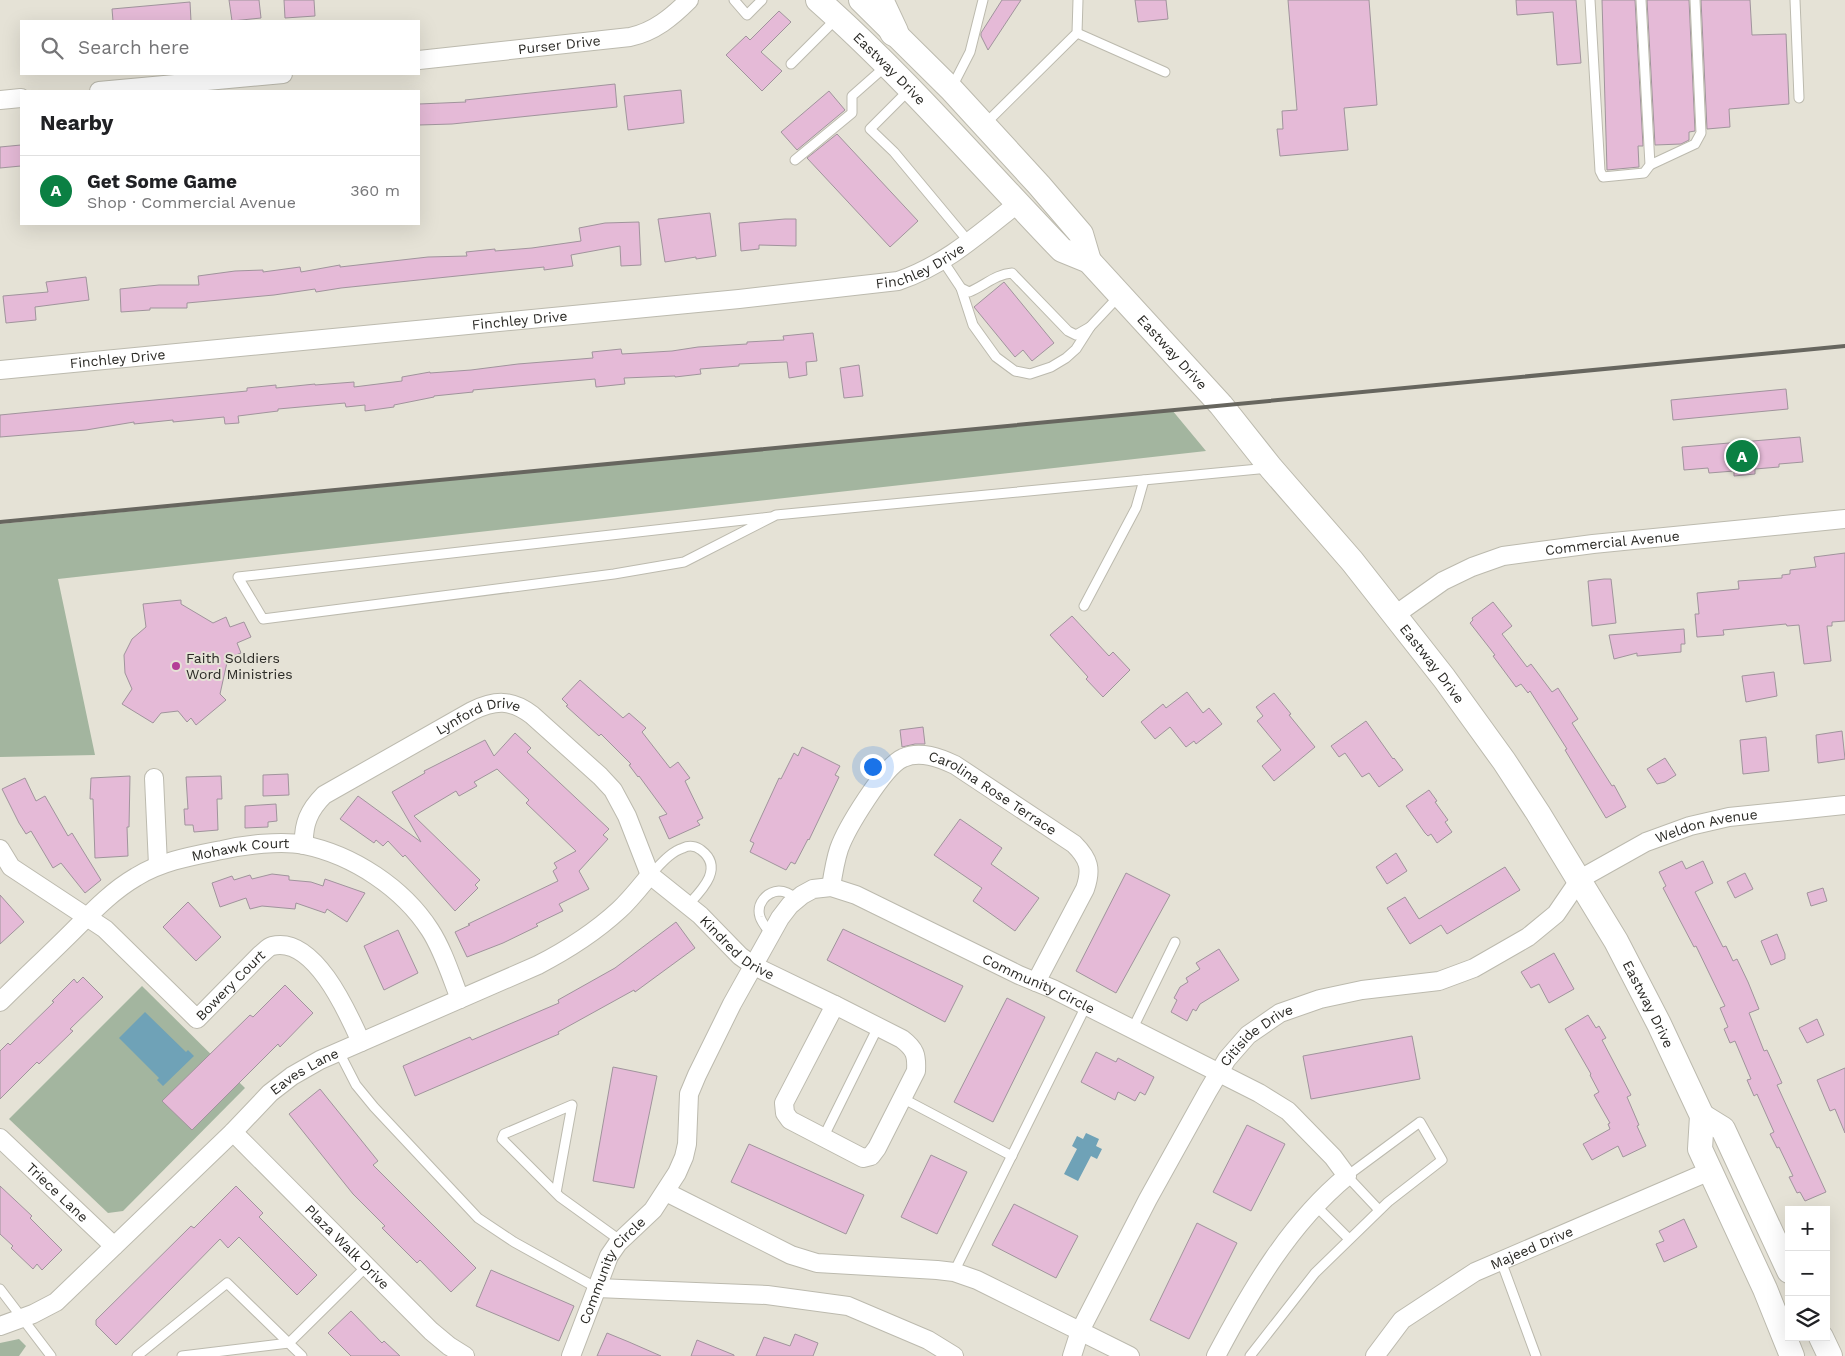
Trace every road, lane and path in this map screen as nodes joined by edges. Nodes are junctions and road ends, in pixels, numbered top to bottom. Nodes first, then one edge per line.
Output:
1 (689, 0) edge
2 (734, 0) edge
3 (762, 0) edge
4 (818, 0) edge
5 (861, 0) edge
6 (879, 0) edge
7 (983, 0) edge
8 (1078, 0) edge
9 (1590, 0) edge
10 (1642, 0) edge
11 (1695, 0) edge
12 (1795, 0) edge
13 (838, 18) junction
14 (894, 32) junction
15 (1077, 33) junction
16 (420, 60) edge
17 (790, 64) dead end
18 (886, 65) junction
19 (1165, 72) dead end
20 (272, 75) edge
21 (910, 89) junction
22 (951, 89) junction
23 (110, 90) edge
24 (20, 98) edge
25 (1800, 98) dead end
26 (0, 100) edge
27 (985, 124) junction
28 (795, 160) dead end
29 (1650, 165) junction
30 (1017, 204) junction
31 (968, 242) junction
32 (943, 261) junction
33 (1089, 261) junction
34 (961, 288) junction
35 (1120, 295) junction
36 (1090, 327) junction
37 (0, 370) edge
38 (1271, 468) junction
39 (1144, 480) junction
40 (771, 517) junction
41 (1845, 519) edge
42 (1084, 606) dead end
43 (1395, 615) junction
44 (154, 778) dead end
45 (1845, 805) edge
46 (304, 845) junction
47 (0, 849) edge
48 (158, 865) junction
49 (650, 875) junction
50 (1580, 879) junction
51 (831, 886) junction
52 (798, 899) junction
53 (688, 905) junction
54 (87, 917) junction
55 (771, 934) junction
56 (1175, 942) dead end
57 (754, 966) junction
58 (1036, 982) junction
59 (460, 999) junction
60 (0, 1002) edge
61 (835, 1005) junction
62 (1086, 1006) junction
63 (878, 1027) junction
64 (1132, 1030) junction
65 (361, 1042) junction
66 (339, 1052) junction
67 (1219, 1072) junction
68 (902, 1098) junction
69 (1702, 1116) junction
70 (234, 1132) junction
71 (0, 1138) edge
72 (822, 1138) junction
73 (1012, 1156) junction
74 (1710, 1171) junction
75 (1348, 1176) junction
76 (666, 1192) junction
77 (556, 1193) junction
78 (1315, 1205) junction
79 (1379, 1210) junction
80 (1349, 1239) junction
81 (621, 1241) junction
82 (114, 1246) junction
83 (1501, 1261) junction
84 (1785, 1263) edge
85 (367, 1266) junction
86 (954, 1272) junction
87 (597, 1288) junction
88 (0, 1289) edge
89 (22, 1318) junction
90 (0, 1326) edge
91 (1080, 1331) junction
92 (1823, 1341) edge
93 (289, 1343) junction
94 (51, 1356) edge
95 (137, 1356) edge
96 (182, 1356) edge
97 (302, 1356) edge
98 (465, 1356) edge
99 (571, 1356) edge
100 (954, 1356) edge
101 (1072, 1356) edge
102 (1130, 1356) edge
103 (1216, 1356) edge
104 (1250, 1356) edge
105 (1376, 1356) edge
106 (1536, 1356) edge
107 (1792, 1356) edge
108 (1830, 1356) edge

1 - 16 street, Purser Drive
2 - 3 lane
4 - 13 main road, Eastway Drive
5 - 14 main road, Eastway Drive
6 - 14 main road
7 - 22 lane
8 - 15 lane
9 - 29 lane
10 - 29 lane
11 - 29 lane
12 - 25 lane
13 - 17 lane
13 - 18 main road, Eastway Drive
14 - 22 main road, Eastway Drive
15 - 19 lane
15 - 27 lane
18 - 21 main road, Eastway Drive
18 - 28 lane
20 - 23 street
21 - 30 main road, Eastway Drive
21 - 31 lane
22 - 27 main road, Eastway Drive
24 - 26 street
27 - 33 main road, Eastway Drive
30 - 31 street, Finchley Drive
30 - 33 main road, Eastway Drive
31 - 32 street, Finchley Drive
32 - 34 lane
32 - 37 street, Finchley Drive
33 - 35 main road, Eastway Drive
34 - 36 lane
34 - 36 lane
35 - 36 lane
35 - 38 main road, Eastway Drive
38 - 39 lane
38 - 43 main road, Eastway Drive
39 - 40 lane
39 - 42 lane
40 - 40 lane
41 - 43 street, Commercial Avenue
43 - 50 main road, Eastway Drive
44 - 48 street
45 - 50 street, Weldon Avenue
46 - 48 street, Mohawk Court
46 - 49 street, Lynford Drive
46 - 59 street, Mohawk Court
47 - 54 street
48 - 54 street, Mohawk Court
49 - 53 street, Kindred Drive
49 - 53 lane
49 - 59 street, Eaves Lane
50 - 67 street, Citiside Drive
50 - 69 main road, Eastway Drive
51 - 52 street, Community Circle
51 - 58 street, Community Circle
51 - 58 street, Carolina Rose Terrace
52 - 55 street, Community Circle
52 - 55 lane
53 - 57 street, Kindred Drive
54 - 60 street, Mohawk Court
54 - 65 street, Bowery Court
55 - 57 street, Community Circle
56 - 64 lane
57 - 61 street, Kindred Drive
57 - 76 street, Community Circle
58 - 62 street, Community Circle
59 - 65 street, Eaves Lane
61 - 63 street, Kindred Drive
61 - 72 street, Kindred Drive
62 - 64 street, Community Circle
62 - 73 lane
63 - 68 street, Kindred Drive
63 - 72 lane
64 - 67 street, Community Circle
65 - 66 street, Eaves Lane
66 - 70 street, Eaves Lane
66 - 87 lane
67 - 75 street, Community Circle
67 - 91 street, Citiside Drive
68 - 72 street, Kindred Drive
68 - 73 lane
69 - 74 main road, Eastway Drive
69 - 84 main road
70 - 82 street, Eaves Lane
70 - 85 street, Plaza Walk Drive
71 - 82 street, Triece Lane
73 - 86 lane
74 - 83 street, Majeed Drive
74 - 107 main road, Eastway Drive
75 - 78 street
75 - 79 lane
75 - 79 lane
76 - 81 street, Community Circle
76 - 86 street
77 - 77 lane
77 - 81 lane
78 - 80 lane
78 - 103 street
79 - 80 lane
80 - 104 lane
81 - 87 street, Community Circle
82 - 89 street, Eaves Lane
83 - 105 street, Majeed Drive
83 - 106 lane
85 - 93 lane
85 - 98 street, Plaza Walk Drive
86 - 91 street
87 - 99 street, Community Circle
87 - 100 street
88 - 89 lane
89 - 90 street, Eaves Lane
89 - 94 lane
91 - 101 street, Citiside Drive
91 - 102 street
92 - 108 main road
93 - 95 lane
93 - 96 lane
93 - 97 lane

